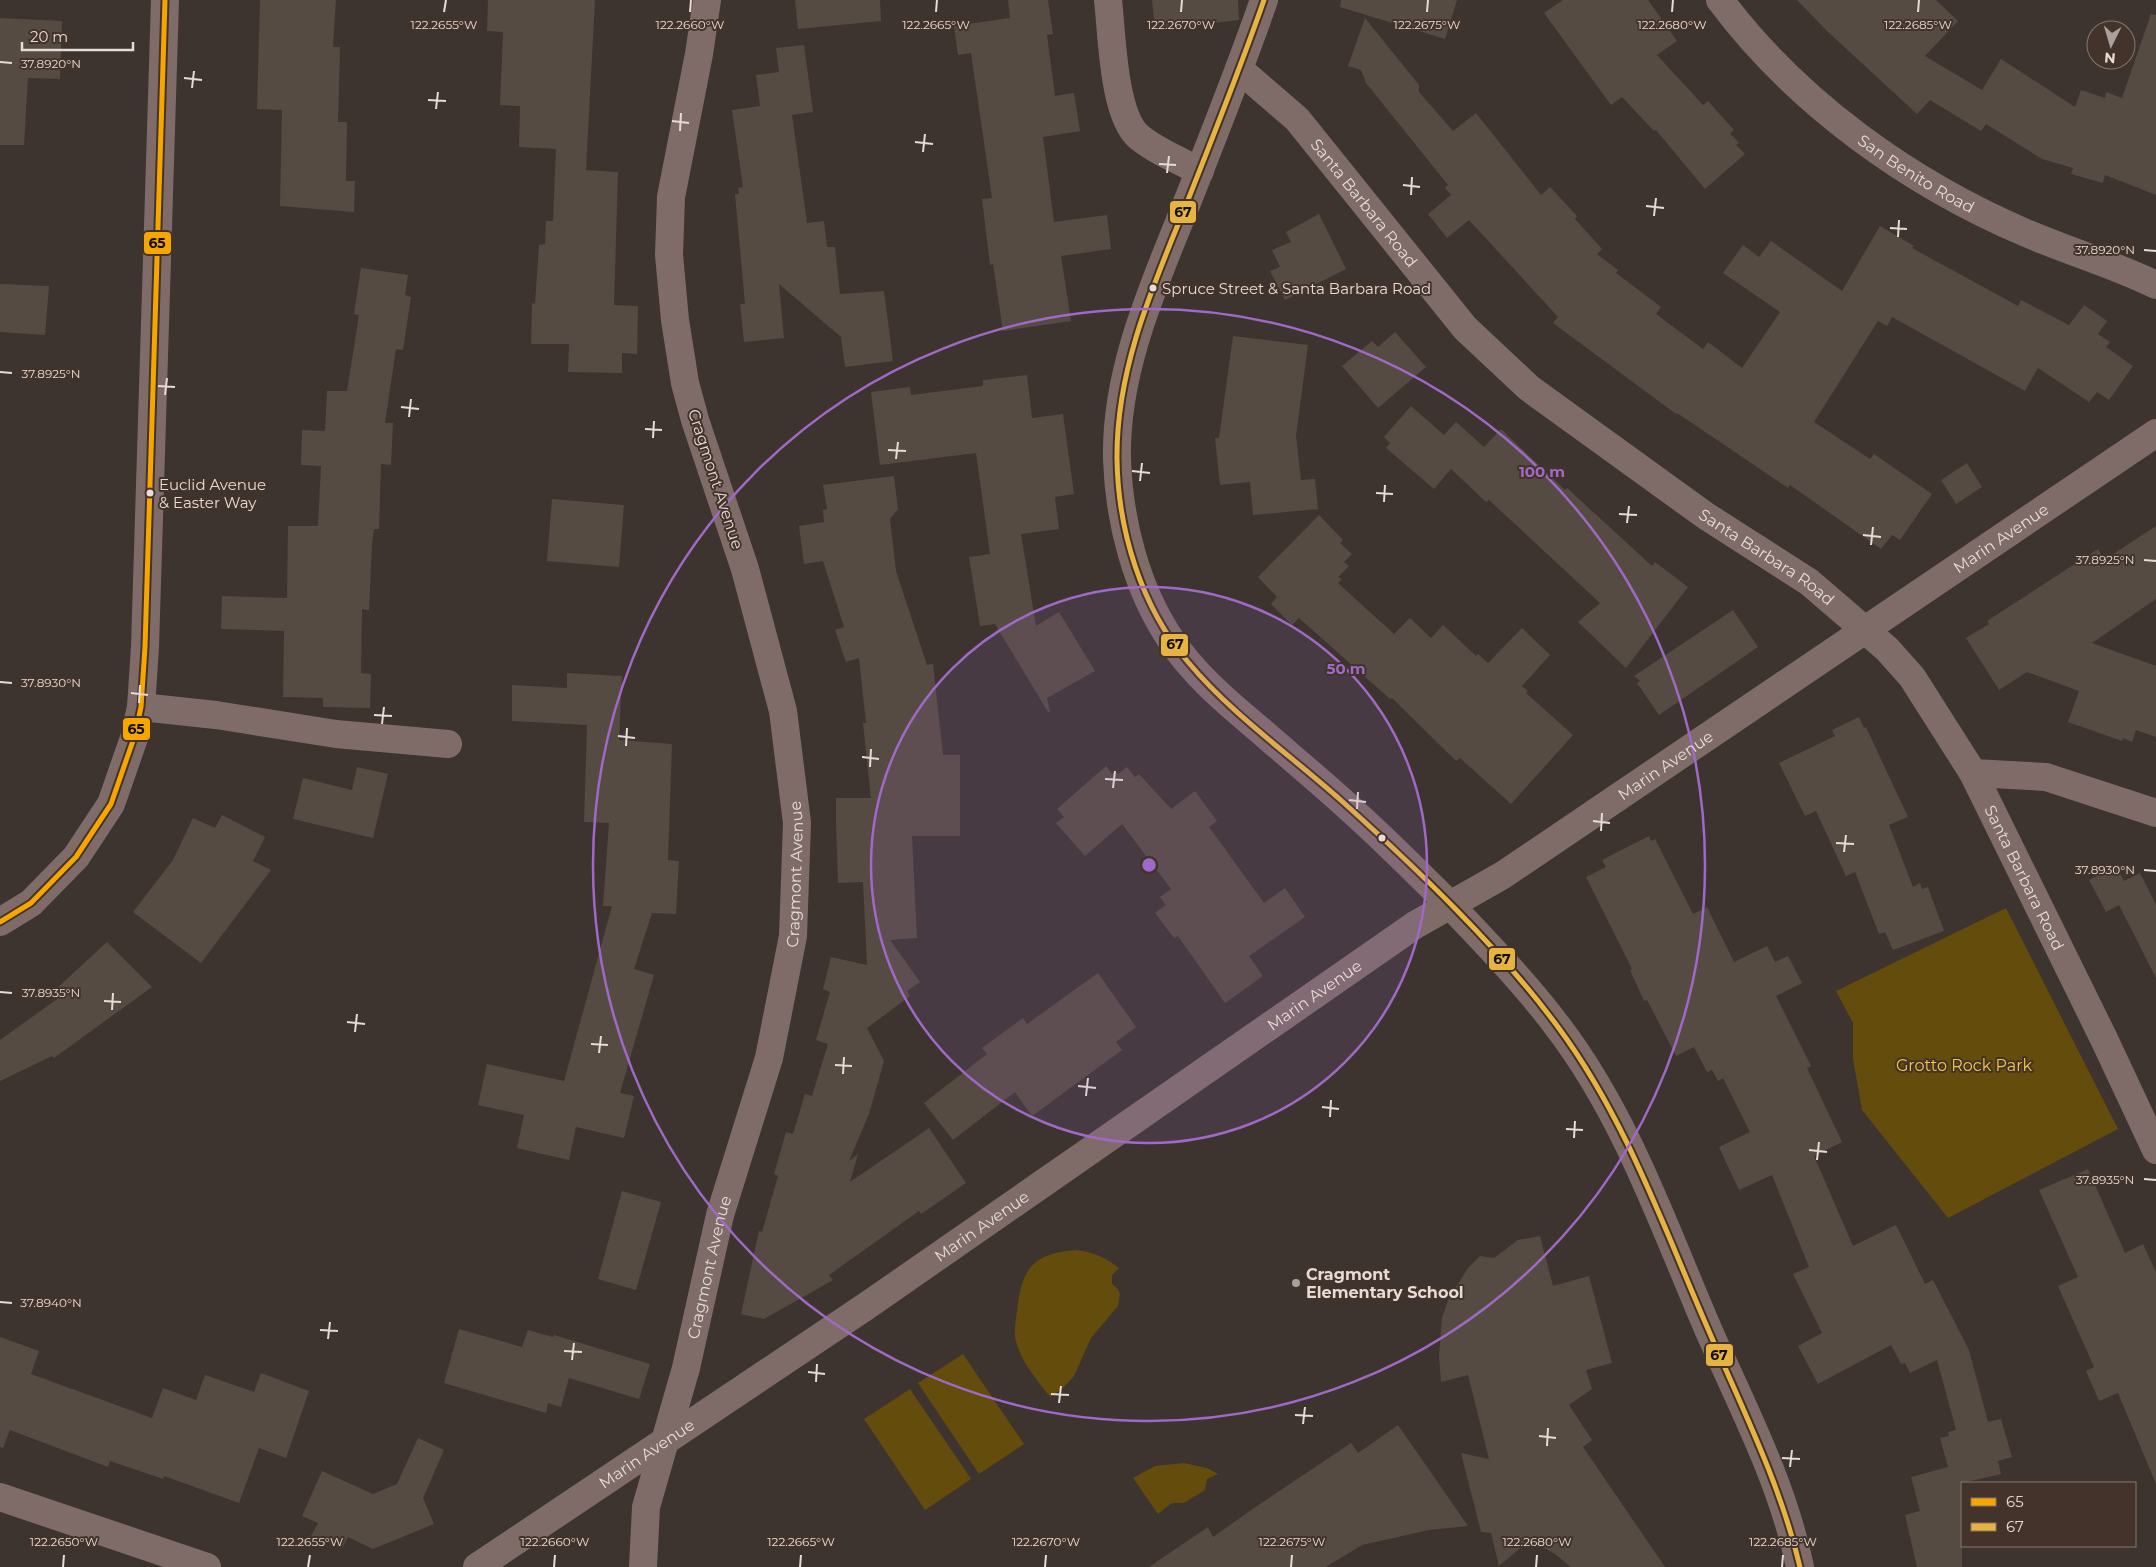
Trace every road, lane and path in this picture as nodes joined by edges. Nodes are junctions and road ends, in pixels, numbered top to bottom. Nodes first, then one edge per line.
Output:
1 (165, 0) edge
2 (707, 0) edge
3 (1108, 0) edge
4 (1264, 0) edge
5 (1720, 0) edge
6 (1239, 68) junction
7 (1200, 171) junction
8 (2156, 285) edge
9 (2156, 433) edge
10 (1866, 631) junction
11 (141, 707) junction
12 (448, 744) dead end
13 (1973, 773) junction
14 (2156, 813) edge
15 (1450, 906) junction
16 (0, 922) edge
17 (2156, 1150) edge
18 (665, 1443) junction
19 (0, 1497) edge
20 (207, 1567) edge
21 (477, 1567) edge
22 (643, 1567) edge
23 (1800, 1567) edge

1 - 11 street
2 - 18 street, Cragmont Avenue
3 - 7 street
4 - 6 street
5 - 8 street, San Benito Road
6 - 7 street
6 - 10 street, Santa Barbara Road
7 - 15 street
9 - 10 street, Marin Avenue
10 - 13 street, Santa Barbara Road
10 - 15 street, Marin Avenue
11 - 12 street
11 - 16 street
13 - 14 street
13 - 17 street, Santa Barbara Road
15 - 18 street, Marin Avenue
15 - 23 street
18 - 21 street, Marin Avenue
18 - 22 street, Cragmont Avenue
19 - 20 street

